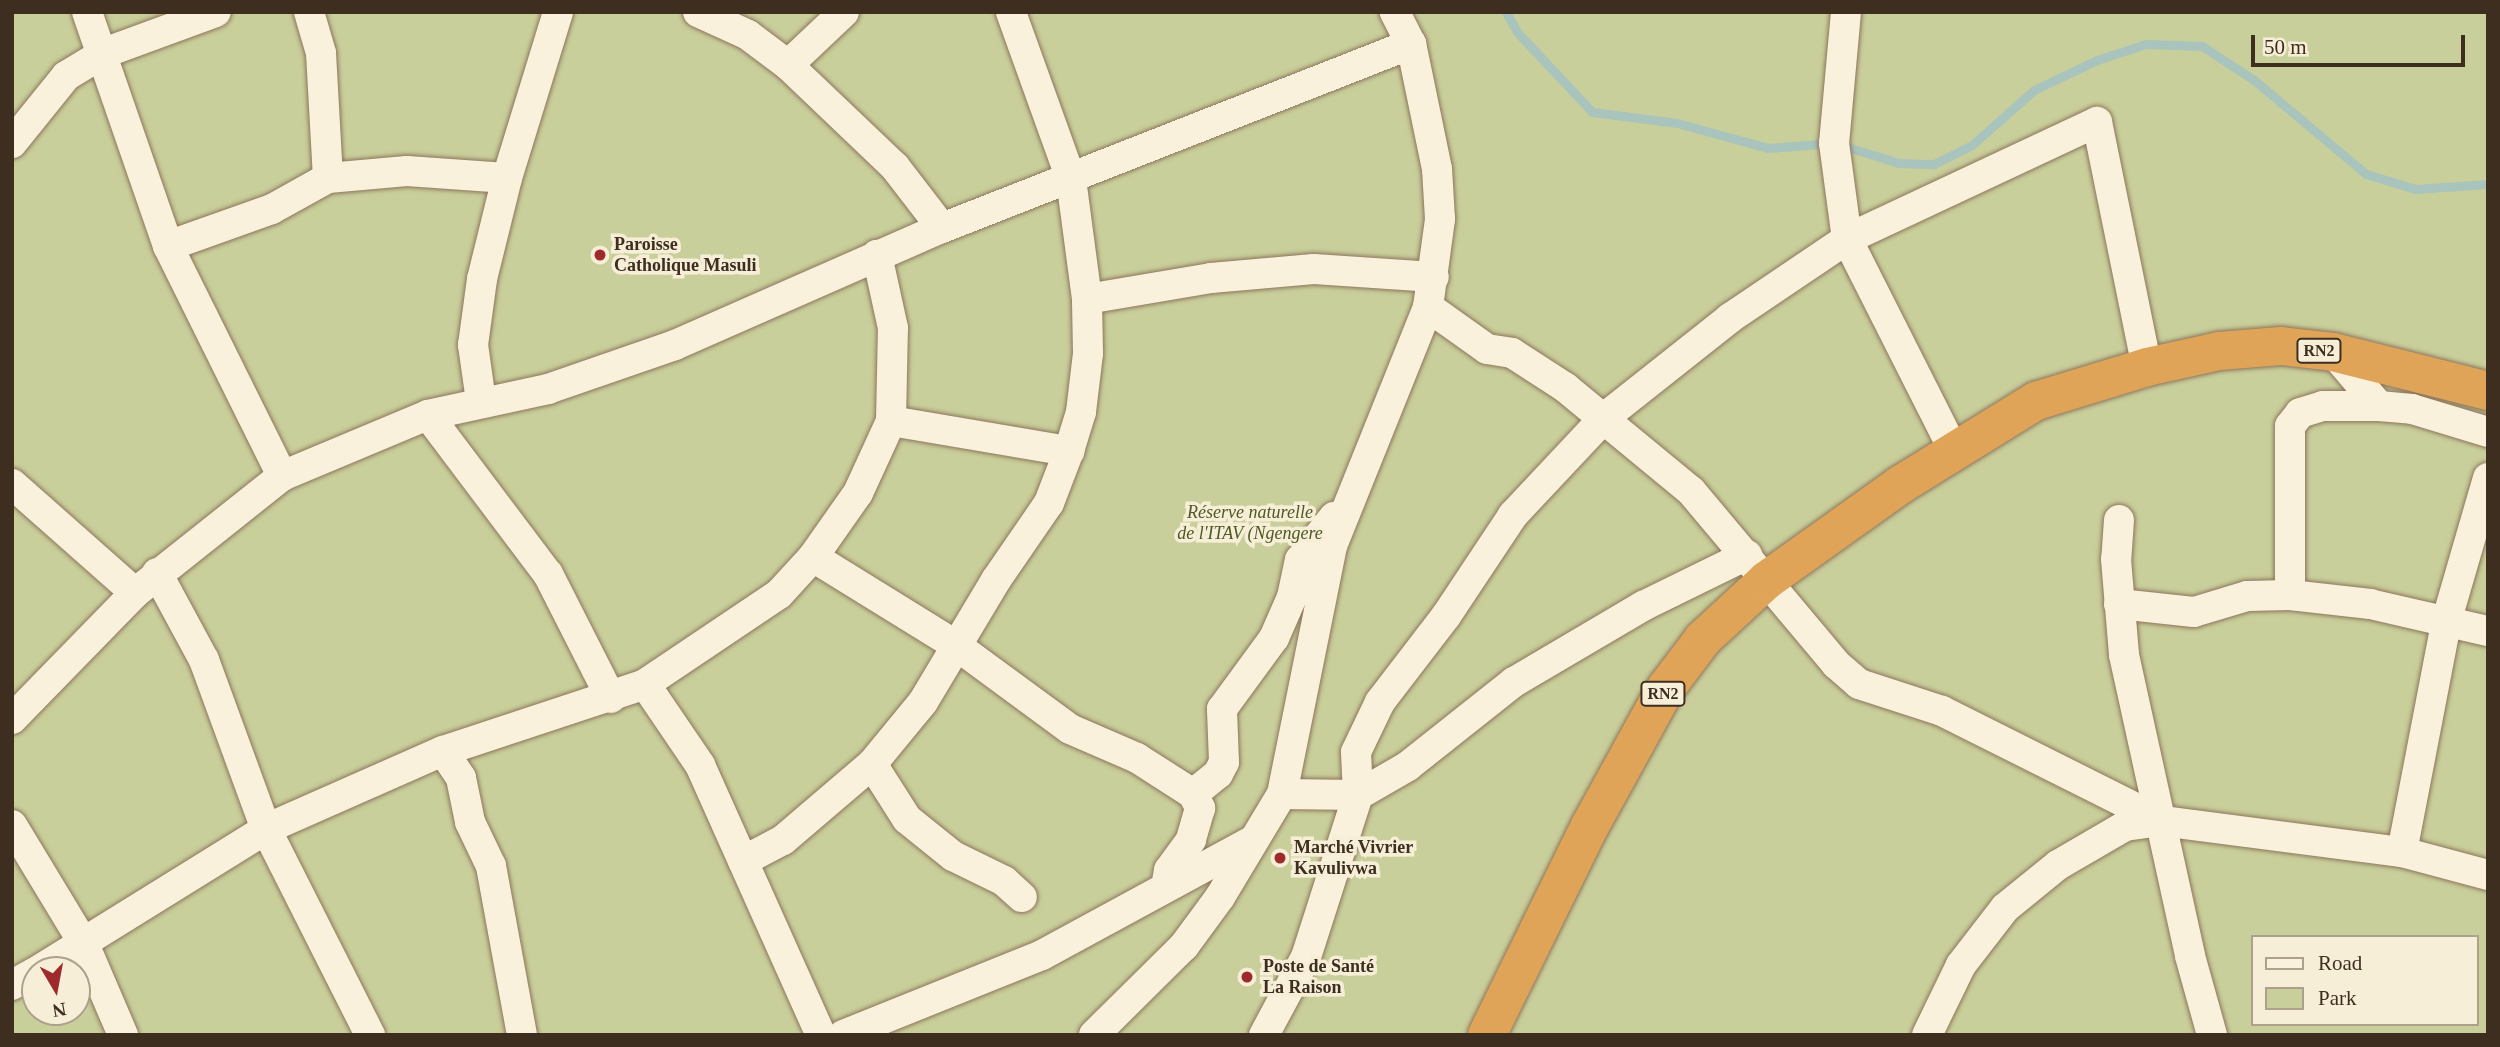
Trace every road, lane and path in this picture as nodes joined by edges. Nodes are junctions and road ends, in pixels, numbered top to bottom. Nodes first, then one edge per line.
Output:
1 (87, 12) edge
2 (216, 12) edge
3 (309, 12) edge
4 (558, 12) edge
5 (844, 12) edge
6 (1011, 12) edge
7 (1395, 12) edge
8 (1846, 12) edge
9 (702, 13) edge
10 (1411, 44) junction
11 (104, 53) junction
12 (788, 65) junction
13 (12, 143) edge
14 (328, 178) junction
15 (507, 178) junction
16 (1071, 179) junction
17 (942, 228) junction
18 (1847, 239) junction
19 (168, 246) junction
20 (877, 255) junction
21 (1434, 277) junction
22 (1087, 299) junction
23 (1428, 307) junction
24 (2333, 352) junction
25 (2147, 367) junction
26 (2488, 391) edge
27 (481, 401) junction
28 (2379, 406) junction
29 (428, 415) junction
30 (1604, 418) junction
31 (891, 421) junction
32 (2488, 432) edge
33 (1069, 451) junction
34 (1954, 451) junction
35 (282, 476) junction
36 (2488, 478) edge
37 (12, 484) edge
38 (1354, 491) junction
39 (2119, 520) dead end
40 (813, 557) junction
41 (1757, 568) junction
42 (157, 573) junction
43 (135, 593) junction
44 (2290, 596) junction
45 (2119, 604) junction
46 (2447, 619) junction
47 (2488, 631) edge
48 (957, 646) junction
49 (645, 684) junction
50 (611, 698) junction
51 (12, 719) edge
52 (443, 751) junction
53 (872, 764) junction
54 (1282, 793) junction
55 (1193, 794) junction
56 (1358, 795) junction
57 (2162, 821) junction
58 (12, 825) edge
59 (266, 829) junction
60 (1255, 840) junction
61 (2402, 852) junction
62 (743, 861) junction
63 (2488, 875) edge
64 (1166, 887) junction
65 (1022, 897) dead end
66 (84, 944) junction
67 (63, 956) edge
68 (123, 1035) edge
69 (370, 1035) edge
70 (522, 1035) edge
71 (821, 1035) edge
72 (843, 1035) edge
73 (1094, 1035) edge
74 (1264, 1035) edge
75 (1487, 1035) edge
76 (1927, 1035) edge
77 (2212, 1035) edge

1 - 11 street
2 - 11 street
3 - 14 street
4 - 15 street
5 - 12 street
6 - 16 street
7 - 10 street
8 - 18 street
9 - 12 street
10 - 16 street
10 - 21 street
11 - 13 street
11 - 19 street
12 - 17 street
14 - 15 street
14 - 19 street
15 - 27 street
16 - 17 street
16 - 22 street
17 - 20 street
18 - 25 street
18 - 30 street
18 - 34 street
19 - 35 street
20 - 27 street
20 - 31 street
21 - 22 street
21 - 23 street
22 - 33 street
23 - 30 street
23 - 38 street
24 - 25 highway, RN2
24 - 26 highway, RN2
24 - 28 street
25 - 34 highway, RN2
27 - 29 street
28 - 32 street
28 - 44 street
29 - 35 street
29 - 50 street
30 - 41 street
30 - 56 street
31 - 33 street
31 - 40 street
33 - 48 street
34 - 41 highway, RN2
35 - 42 street
36 - 46 street
37 - 43 street
38 - 54 street
38 - 55 street
39 - 45 street
40 - 48 street
40 - 49 street
41 - 56 street
41 - 57 street
41 - 75 highway, RN2
42 - 43 street
42 - 59 street
43 - 51 street
44 - 45 street
44 - 46 street
45 - 57 street
46 - 47 street
46 - 61 street
48 - 53 street
48 - 55 street
49 - 50 street
49 - 62 street
50 - 52 street
52 - 59 street
52 - 70 street
53 - 62 street
53 - 65 street
54 - 56 street
54 - 60 street
55 - 64 street
56 - 74 street
57 - 61 street
57 - 76 street
57 - 77 street
58 - 66 street
59 - 66 street
59 - 69 street
60 - 64 street
60 - 73 street
61 - 63 street
62 - 71 street
64 - 72 street
66 - 67 street
66 - 68 street

